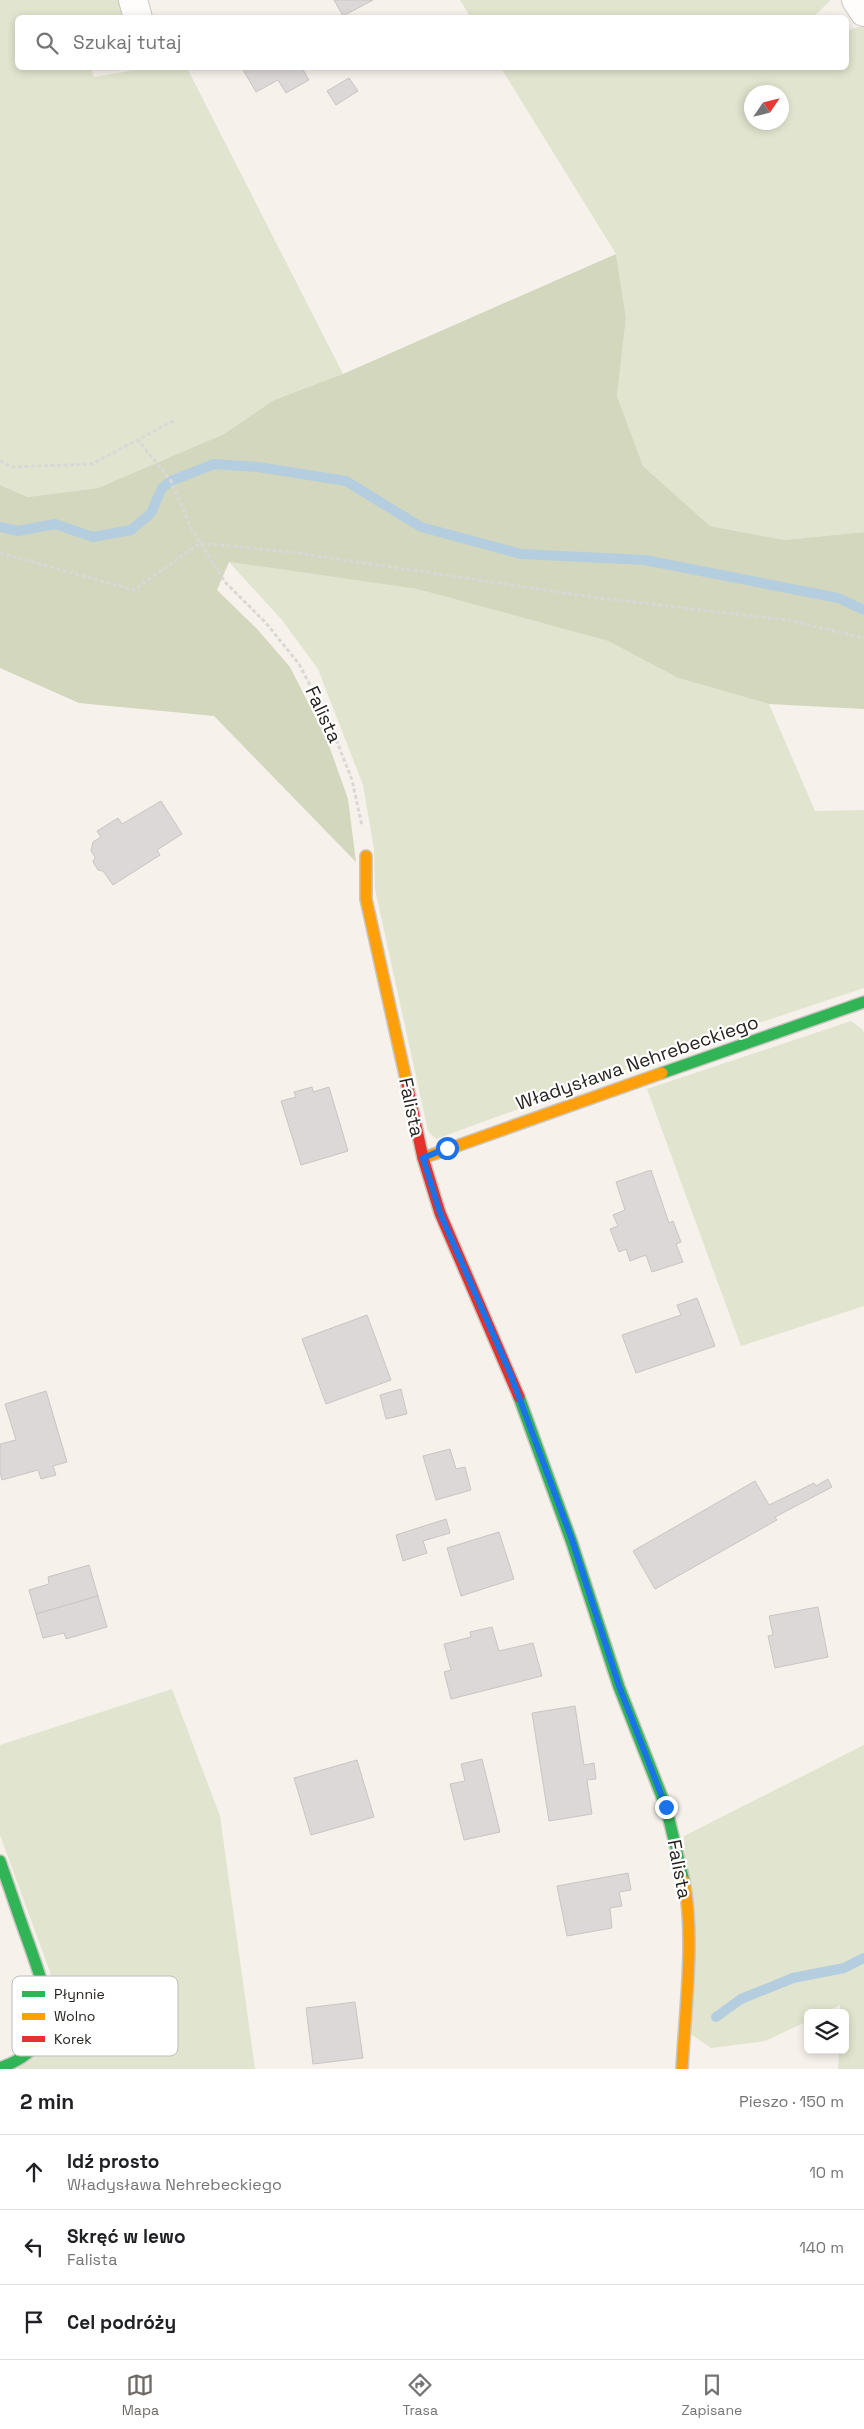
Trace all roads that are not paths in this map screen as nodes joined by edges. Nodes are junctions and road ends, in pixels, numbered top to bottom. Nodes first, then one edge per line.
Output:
1 (133, 0) edge
2 (856, 0) edge
3 (864, 12) edge
4 (137, 15) edge
5 (366, 856) road end
6 (864, 1002) edge
7 (423, 1158) junction
8 (0, 1862) edge
9 (40, 1976) edge
10 (24, 2056) edge
11 (0, 2068) edge
12 (682, 2069) edge

1 - 4 street
2 - 3 street
5 - 7 street, Falista
6 - 7 street, Władysława Nehrebeckiego
7 - 12 street, Falista
8 - 9 street
10 - 11 street

